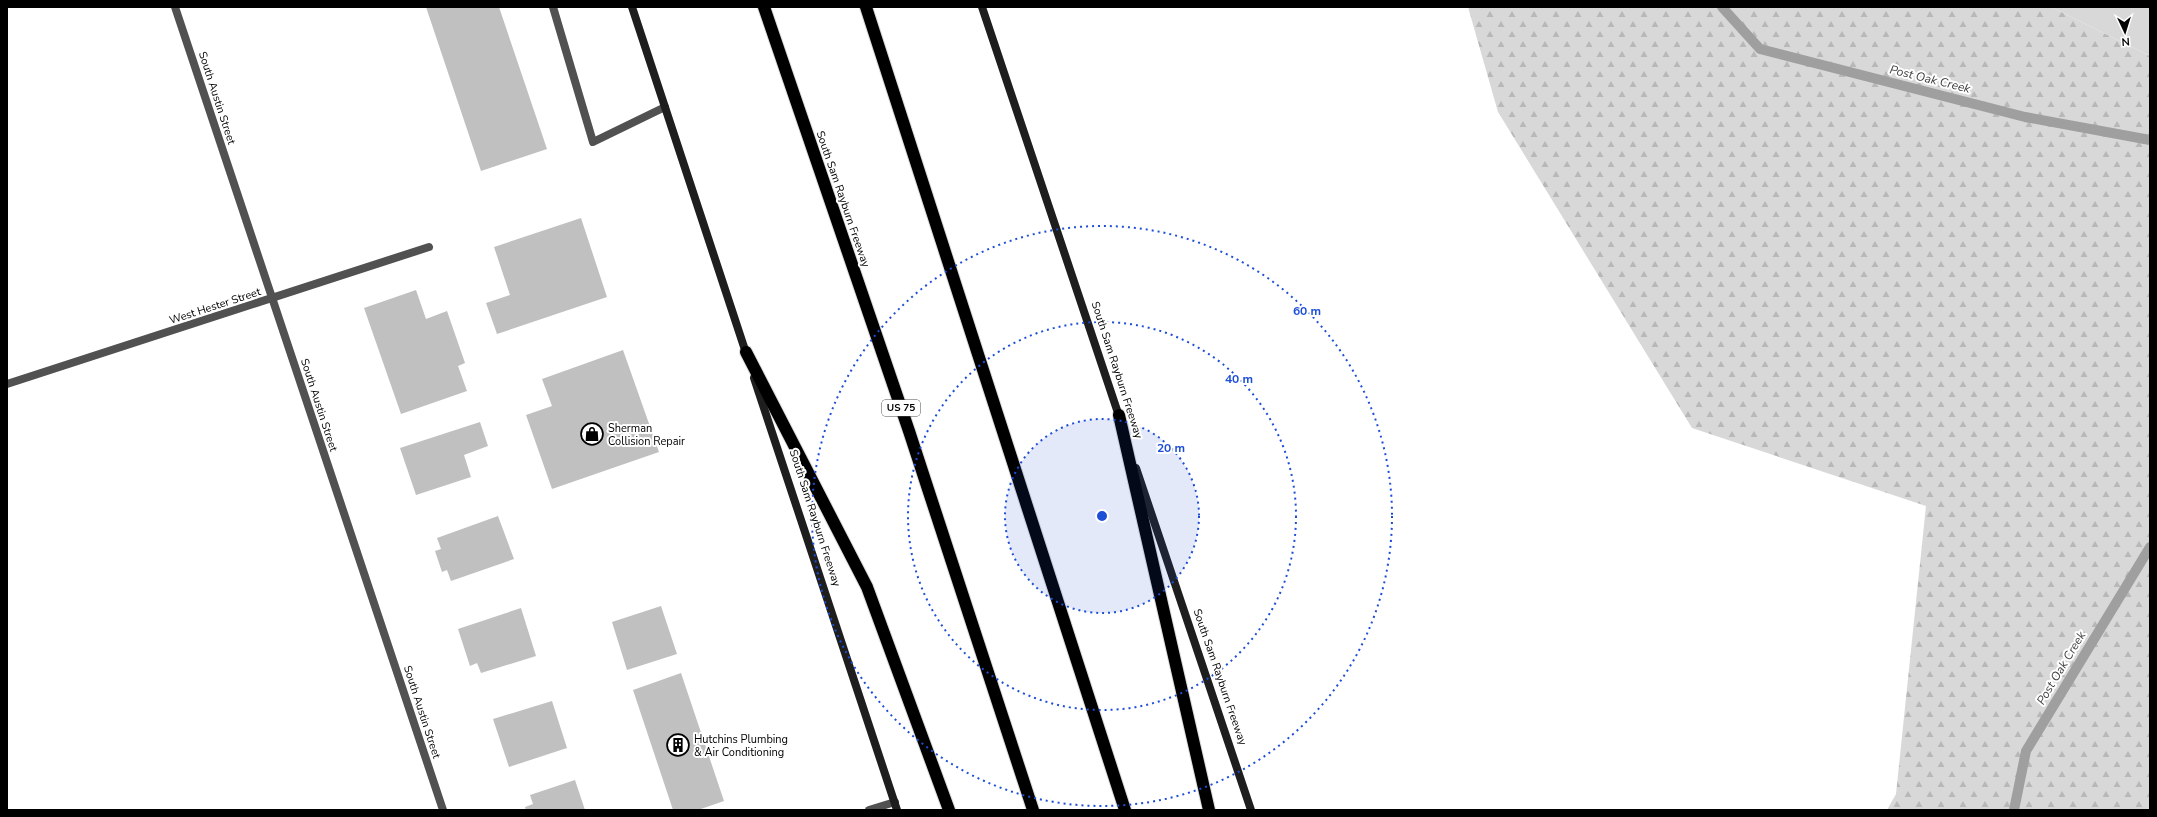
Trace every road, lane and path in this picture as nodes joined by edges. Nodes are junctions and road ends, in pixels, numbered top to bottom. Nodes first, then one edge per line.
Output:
1 (175, 7) edge
2 (553, 7) edge
3 (632, 7) edge
4 (764, 7) edge
5 (866, 7) edge
6 (982, 7) edge
7 (665, 107) junction
8 (429, 247) dead end
9 (273, 299) junction
10 (746, 352) junction
11 (7, 384) edge
12 (1118, 415) junction
13 (896, 806) edge
14 (442, 810) edge
15 (869, 810) edge
16 (949, 810) edge
17 (1033, 810) edge
18 (1125, 810) edge
19 (1209, 810) edge
20 (1251, 810) edge

1 - 9 street, South Austin Street
2 - 7 street
3 - 7 main road, South Sam Rayburn Freeway
4 - 17 highway, South Sam Rayburn Freeway / US 75
5 - 18 highway
6 - 12 main road, South Sam Rayburn Freeway
7 - 10 main road, South Sam Rayburn Freeway
8 - 9 street, West Hester Street
9 - 11 street, West Hester Street
9 - 14 street, South Austin Street
10 - 13 main road, South Sam Rayburn Freeway
10 - 16 highway
12 - 19 highway
12 - 20 main road, South Sam Rayburn Freeway
13 - 15 street

